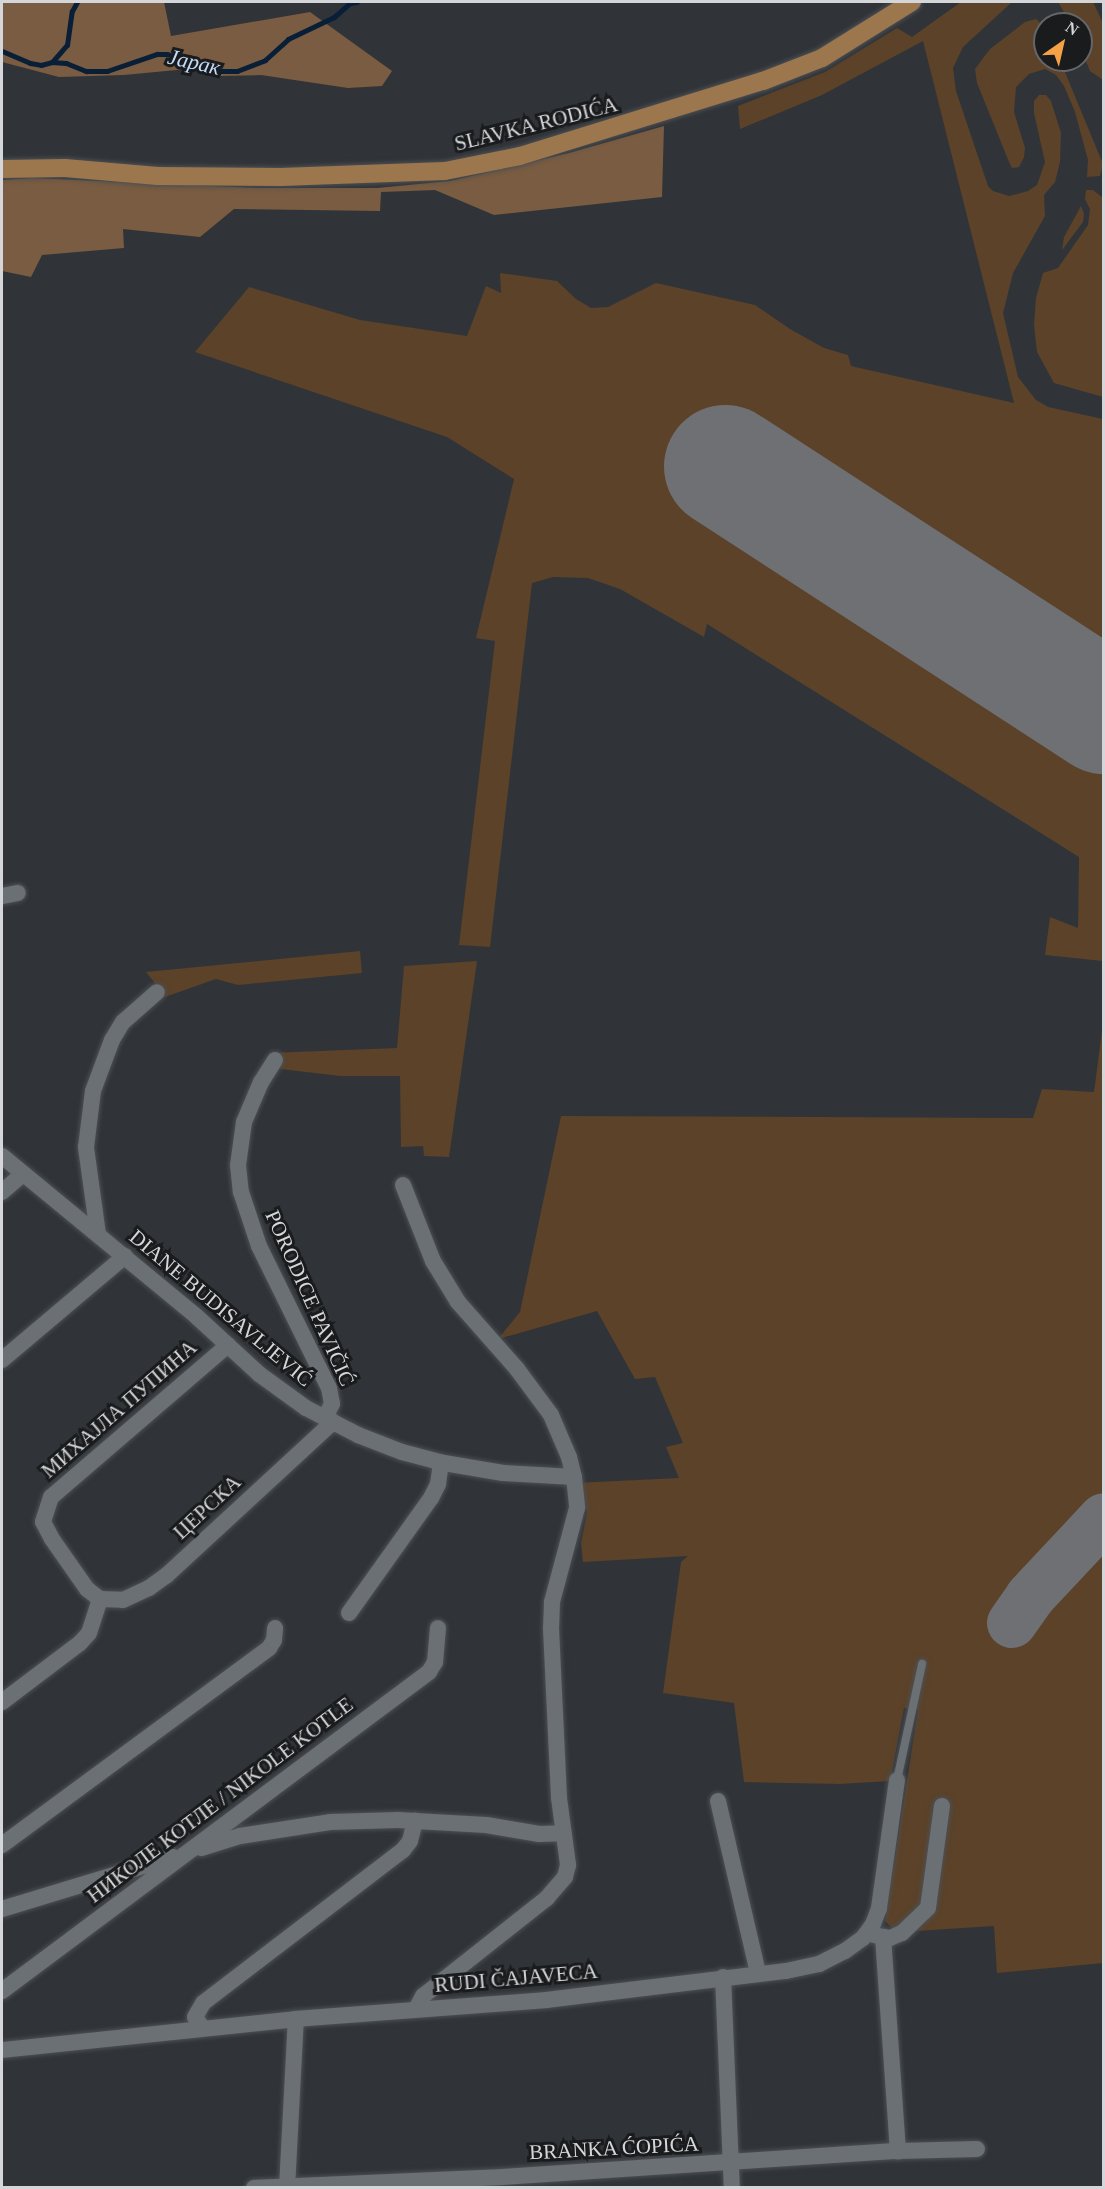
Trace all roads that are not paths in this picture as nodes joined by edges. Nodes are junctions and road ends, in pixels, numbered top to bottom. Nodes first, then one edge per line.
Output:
1 (912, 2) edge
2 (2, 169) edge
3 (157, 992) dead end
4 (274, 1060) dead end
5 (2, 1156) edge
6 (23, 1173) junction
7 (403, 1185) dead end
8 (2, 1192) edge
9 (98, 1234) junction
10 (125, 1256) junction
11 (228, 1345) junction
12 (2, 1360) edge
13 (329, 1419) junction
14 (441, 1462) junction
15 (574, 1477) junction
16 (100, 1599) junction
17 (349, 1613) dead end
18 (275, 1628) dead end
19 (438, 1628) dead end
20 (922, 1664) dead end
21 (2, 1702) edge
22 (897, 1780) joint
23 (718, 1801) dead end
24 (942, 1806) dead end
25 (415, 1821) junction
26 (562, 1833) junction
27 (2, 1845) edge
28 (187, 1853) junction
29 (2, 1908) edge
30 (875, 1935) junction
31 (758, 1973) junction
32 (723, 1977) junction
33 (2, 1991) edge
34 (416, 2009) junction
35 (296, 2019) junction
36 (202, 2027) junction
37 (2, 2050) edge
38 (977, 2149) dead end
39 (898, 2151) junction
40 (731, 2163) junction
41 (287, 2186) edge
42 (254, 2187) edge
43 (732, 2187) edge

1 - 2 main road, SLAVKA RODIĆA
3 - 9 street
4 - 13 street, PORODICE PAVIČIĆ
5 - 6 street, DIANE BUDISAVLJEVIĆ
6 - 8 street
6 - 9 street, DIANE BUDISAVLJEVIĆ
7 - 15 street
9 - 10 street, DIANE BUDISAVLJEVIĆ
10 - 11 street, DIANE BUDISAVLJEVIĆ
10 - 12 street
11 - 13 street, DIANE BUDISAVLJEVIĆ
11 - 16 street, МИХАЈЛА ПУПИНА
13 - 14 street, DIANE BUDISAVLJEVIĆ
13 - 16 street, ЦЕРСКА
14 - 15 street, DIANE BUDISAVLJEVIĆ
14 - 17 street
15 - 26 street
16 - 21 street
18 - 27 street
19 - 28 street, НИКОЛЕ КОТЛЕ / NIKOLE KOTLE
20 - 22 lane
22 - 30 street, RUDI ČAJAVECA
23 - 31 street
24 - 30 street
25 - 26 street
25 - 28 street
25 - 36 street
26 - 34 street
28 - 29 street
28 - 33 street, НИКОЛЕ КОТЛЕ / NIKOLE KOTLE
30 - 31 street, RUDI ČAJAVECA
30 - 39 street
31 - 32 street, RUDI ČAJAVECA
32 - 34 street, RUDI ČAJAVECA
32 - 40 street
34 - 35 street, RUDI ČAJAVECA
35 - 36 street, RUDI ČAJAVECA
35 - 41 street
36 - 37 street, RUDI ČAJAVECA
38 - 39 street, BRANKA ĆOPIĆA
39 - 40 street, BRANKA ĆOPIĆA
40 - 41 street, BRANKA ĆOPIĆA
40 - 43 street
41 - 42 street, BRANKA ĆOPIĆA

